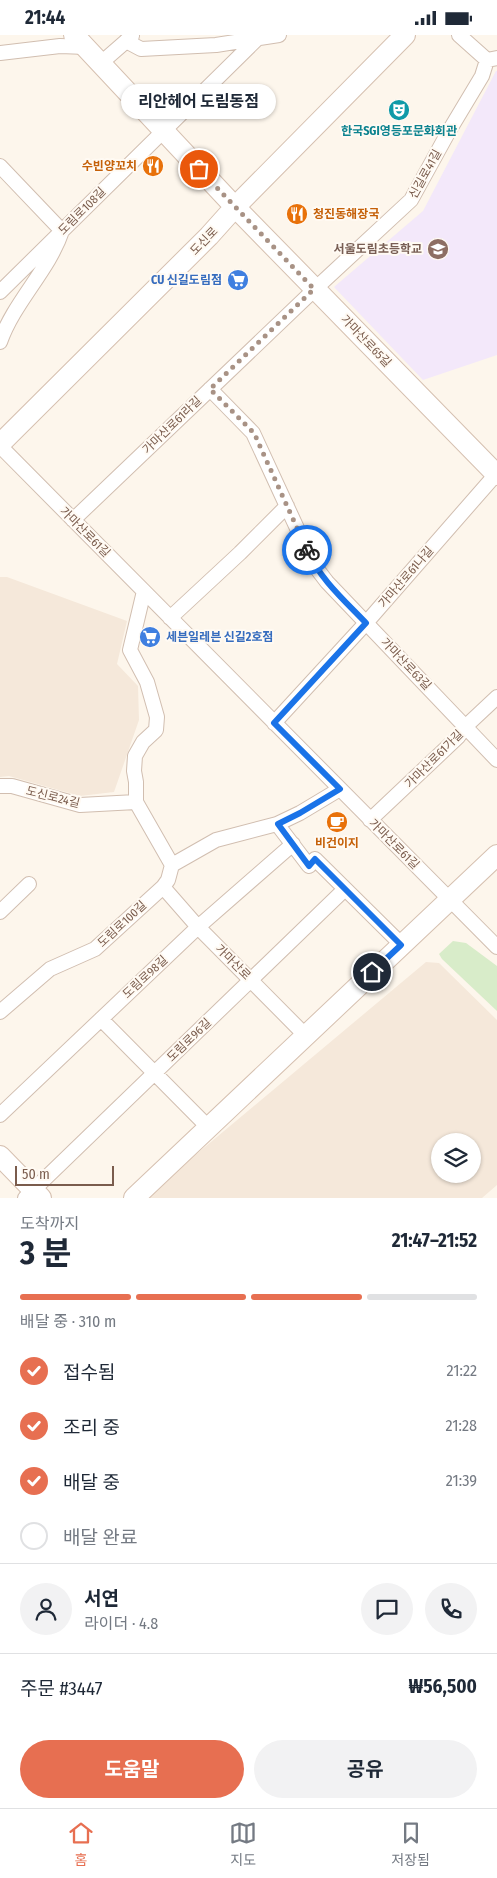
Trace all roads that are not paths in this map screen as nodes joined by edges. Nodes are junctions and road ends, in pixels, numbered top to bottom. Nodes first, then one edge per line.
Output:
1 (279, 35) edge
2 (406, 35) edge
3 (459, 35) edge
4 (259, 37) edge
5 (130, 38) edge
6 (80, 41) edge
7 (0, 53) edge
8 (492, 59) edge
9 (101, 63) junction
10 (164, 131) junction
11 (0, 166) edge
12 (235, 207) junction
13 (62, 231) junction
14 (314, 289) junction
15 (0, 292) edge
16 (0, 342) edge
17 (210, 389) junction
18 (0, 445) edge
19 (497, 474) edge
20 (287, 506) junction
21 (73, 520) junction
22 (144, 591) junction
23 (170, 618) junction
24 (366, 623) junction
25 (497, 697) edge
26 (274, 723) junction
27 (465, 727) junction
28 (497, 760) edge
29 (0, 786) edge
30 (340, 789) junction
31 (136, 802) junction
32 (370, 820) junction
33 (278, 824) junction
34 (293, 844) junction
35 (497, 855) edge
36 (172, 865) junction
37 (29, 884) dead end
38 (163, 887) junction
39 (345, 889) junction
40 (449, 899) junction
41 (0, 912) edge
42 (198, 927) junction
43 (401, 945) junction
44 (497, 947) edge
45 (251, 980) junction
46 (0, 1012) edge
47 (101, 1019) junction
48 (305, 1035) junction
49 (155, 1073) junction
50 (0, 1115) edge
51 (208, 1127) junction
52 (0, 1156) edge
53 (33, 1195) edge
54 (134, 1198) edge

1 - 4 street
2 - 12 main road, 도신로
3 - 8 street, 신길로41길
4 - 5 street
4 - 10 street, 도림로108길
5 - 9 street
6 - 7 street
6 - 9 main road, 가마산로65길
8 - 14 street, 신길로41길
9 - 10 main road, 가마산로65길
10 - 12 main road, 가마산로65길
10 - 13 street, 도림로108길
11 - 13 street
12 - 14 main road, 가마산로65길
12 - 18 main road, 도신로
13 - 15 street, 도림로108길
13 - 16 street
14 - 17 street, 가마산로61라길
14 - 19 main road, 가마산로65길
17 - 20 street, 가마산로63길
17 - 21 street, 가마산로61라길
18 - 21 street, 가마산로61길
19 - 24 street, 가마산로61나길
20 - 23 street
20 - 24 street, 가마산로63길
21 - 22 street, 가마산로61길
22 - 23 street, 가마산로61길
22 - 31 street
23 - 26 street, 가마산로61길
24 - 26 street, 가마산로61나길
24 - 27 street, 가마산로63길
25 - 27 street, 가마산로61가길
26 - 30 street, 가마산로61길
27 - 28 street, 가마산로63길
27 - 32 street, 가마산로61가길
29 - 31 street, 도신로24길
30 - 32 street, 가마산로61길
30 - 33 street
31 - 36 street
32 - 40 street, 가마산로61길
33 - 34 street
33 - 36 street
34 - 39 street
34 - 42 street, 도림로98길
35 - 40 main road
36 - 38 street, 도림로100길
37 - 41 street
38 - 42 street, 가마산로
38 - 46 street, 도림로100길
39 - 43 street
39 - 45 street, 도림로96길
40 - 43 main road
40 - 44 street, 가마산로61길
42 - 45 street, 가마산로
42 - 47 street, 도림로98길
43 - 48 main road
45 - 48 street, 가마산로
45 - 49 street, 도림로96길
47 - 49 street
47 - 50 street, 도림로98길
48 - 51 main road
49 - 51 street
49 - 53 street, 도림로96길
51 - 54 main road
52 - 53 main road

